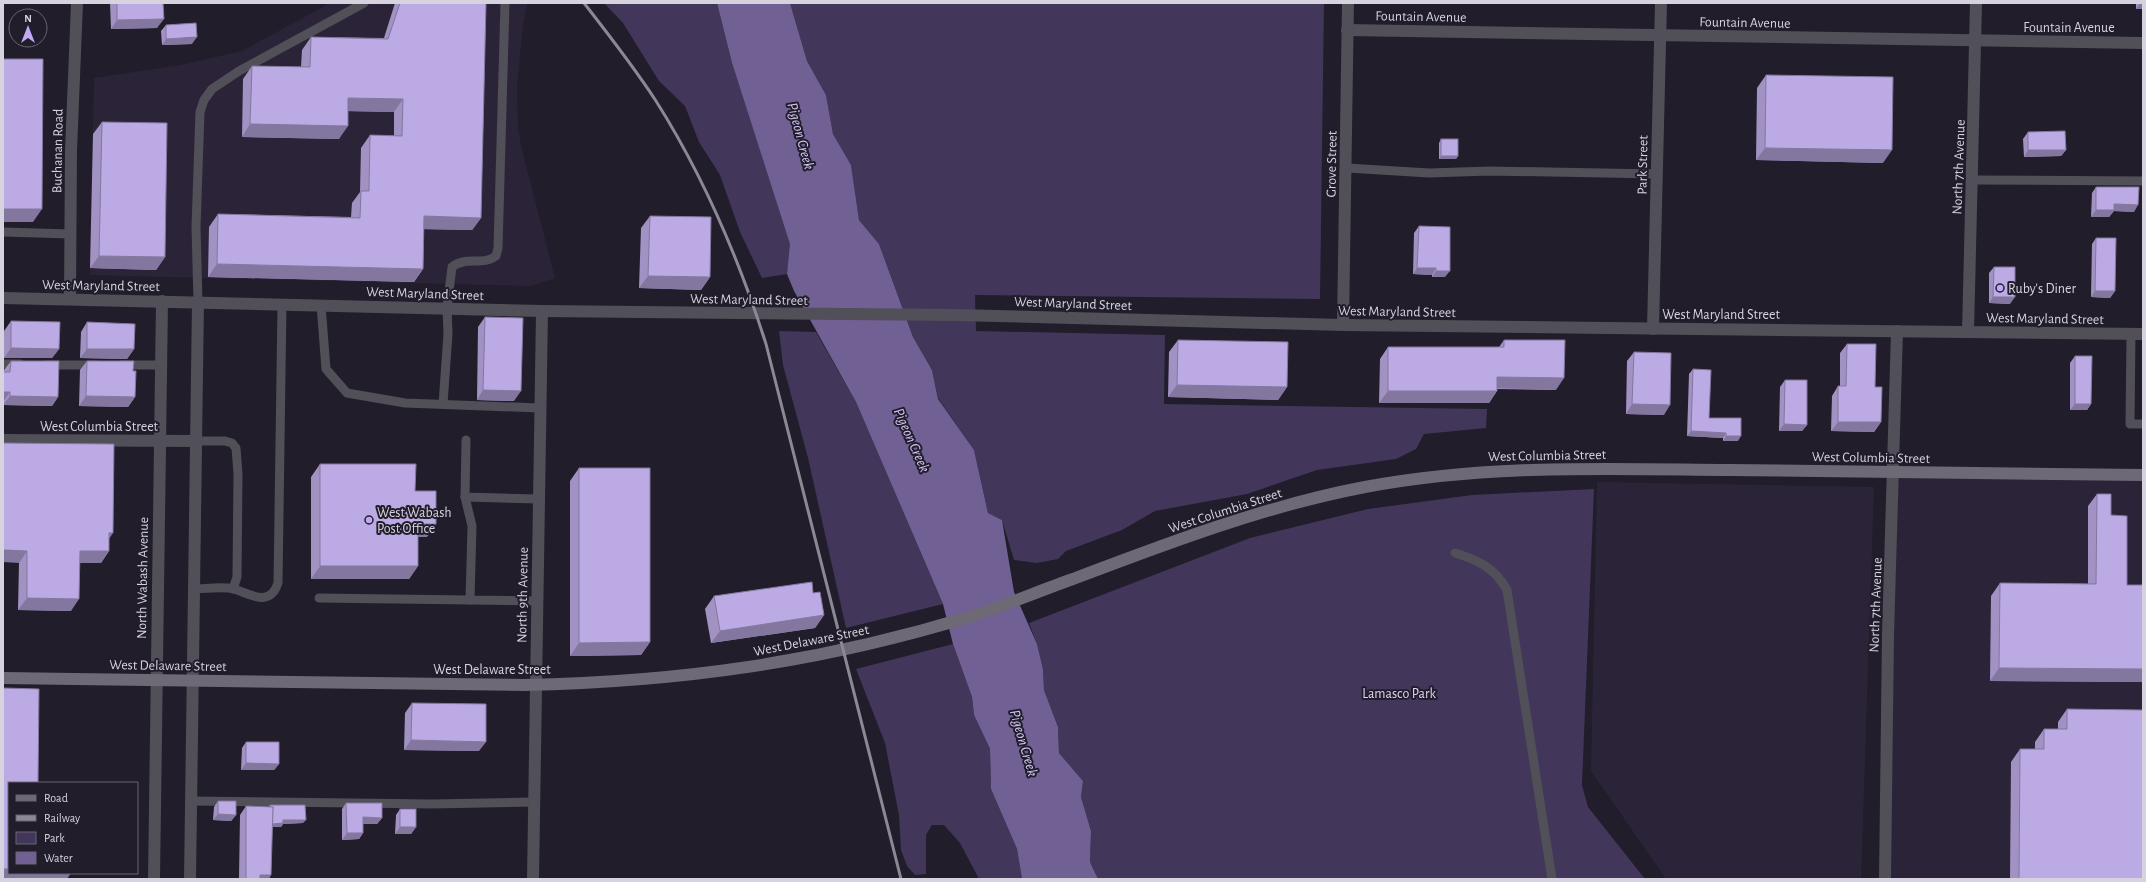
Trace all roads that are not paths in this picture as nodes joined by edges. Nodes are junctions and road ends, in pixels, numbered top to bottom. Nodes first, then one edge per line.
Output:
1 (77, 3) edge
2 (364, 3) edge
3 (505, 3) edge
4 (1348, 3) edge
5 (1661, 3) edge
6 (1976, 3) edge
7 (1347, 30) junction
8 (1660, 36) junction
9 (1976, 41) junction
10 (2143, 43) edge
11 (1347, 168) junction
12 (1657, 174) junction
13 (1972, 180) junction
14 (2143, 181) edge
15 (3, 232) edge
16 (71, 234) junction
17 (3, 298) edge
18 (70, 299) junction
19 (162, 301) junction
20 (198, 302) junction
21 (282, 304) junction
22 (321, 305) junction
23 (447, 308) junction
24 (542, 310) junction
25 (1343, 325) junction
26 (1653, 329) junction
27 (1897, 331) junction
28 (1968, 332) junction
29 (2137, 334) edge
30 (3, 364) edge
31 (161, 365) junction
32 (444, 404) junction
33 (540, 408) junction
34 (2143, 424) edge
35 (3, 440) edge
36 (466, 440) dead end
37 (159, 441) junction
38 (195, 441) junction
39 (1894, 472) junction
40 (2143, 476) edge
41 (465, 497) junction
42 (539, 499) junction
43 (1455, 553) dead end
44 (193, 589) junction
45 (233, 589) junction
46 (319, 598) dead end
47 (470, 600) junction
48 (537, 601) junction
49 (973, 615) joint
50 (3, 678) edge
51 (156, 680) junction
52 (192, 681) junction
53 (191, 801) junction
54 (534, 802) junction
55 (154, 879) edge
56 (190, 879) edge
57 (534, 879) edge
58 (1552, 879) edge
59 (1885, 879) edge

1 - 16 street, Buchanan Road
2 - 20 lane
3 - 23 lane
4 - 7 street, Grove Street
5 - 8 street, Park Street
6 - 9 street, North 7th Avenue
7 - 8 street, Fountain Avenue
7 - 11 street, Grove Street
8 - 9 street, Fountain Avenue
8 - 12 street, Park Street
9 - 10 street, Fountain Avenue
9 - 13 street, North 7th Avenue
11 - 12 lane
11 - 25 street, Grove Street
12 - 26 street, Park Street
13 - 14 lane
13 - 28 street, North 7th Avenue
15 - 16 lane
16 - 18 street, Buchanan Road
17 - 18 street, West Maryland Street
18 - 19 street, West Maryland Street
19 - 20 street, West Maryland Street
19 - 31 street, North Wabash Avenue
20 - 21 street, West Maryland Street
20 - 38 street
21 - 22 street, West Maryland Street
21 - 45 lane
22 - 23 street, West Maryland Street
22 - 32 lane
23 - 24 street, West Maryland Street
23 - 32 lane
24 - 25 street, West Maryland Street
24 - 33 street, North 9th Avenue
25 - 26 street, West Maryland Street
26 - 27 street, West Maryland Street
27 - 28 street, West Maryland Street
27 - 39 street, North 7th Avenue
28 - 29 street, West Maryland Street
29 - 34 lane
30 - 31 lane
31 - 37 street, North Wabash Avenue
32 - 33 lane
33 - 42 street, North 9th Avenue
35 - 37 street, West Columbia Street
36 - 41 lane
37 - 38 street, West Columbia Street
37 - 51 street, North Wabash Avenue
38 - 44 street
38 - 45 lane
39 - 40 main road, West Columbia Street
39 - 49 main road, West Columbia Street
39 - 59 street, North 7th Avenue
41 - 42 lane
41 - 47 lane
42 - 48 street, North 9th Avenue
43 - 58 lane
44 - 45 lane
44 - 52 street
46 - 47 lane
47 - 48 lane
48 - 54 street, North 9th Avenue
49 - 52 main road, West Delaware Street
50 - 51 main road, West Delaware Street
51 - 52 main road, West Delaware Street
51 - 55 street, North Wabash Avenue
52 - 53 street
53 - 54 lane
53 - 56 street
54 - 57 street, North 9th Avenue

